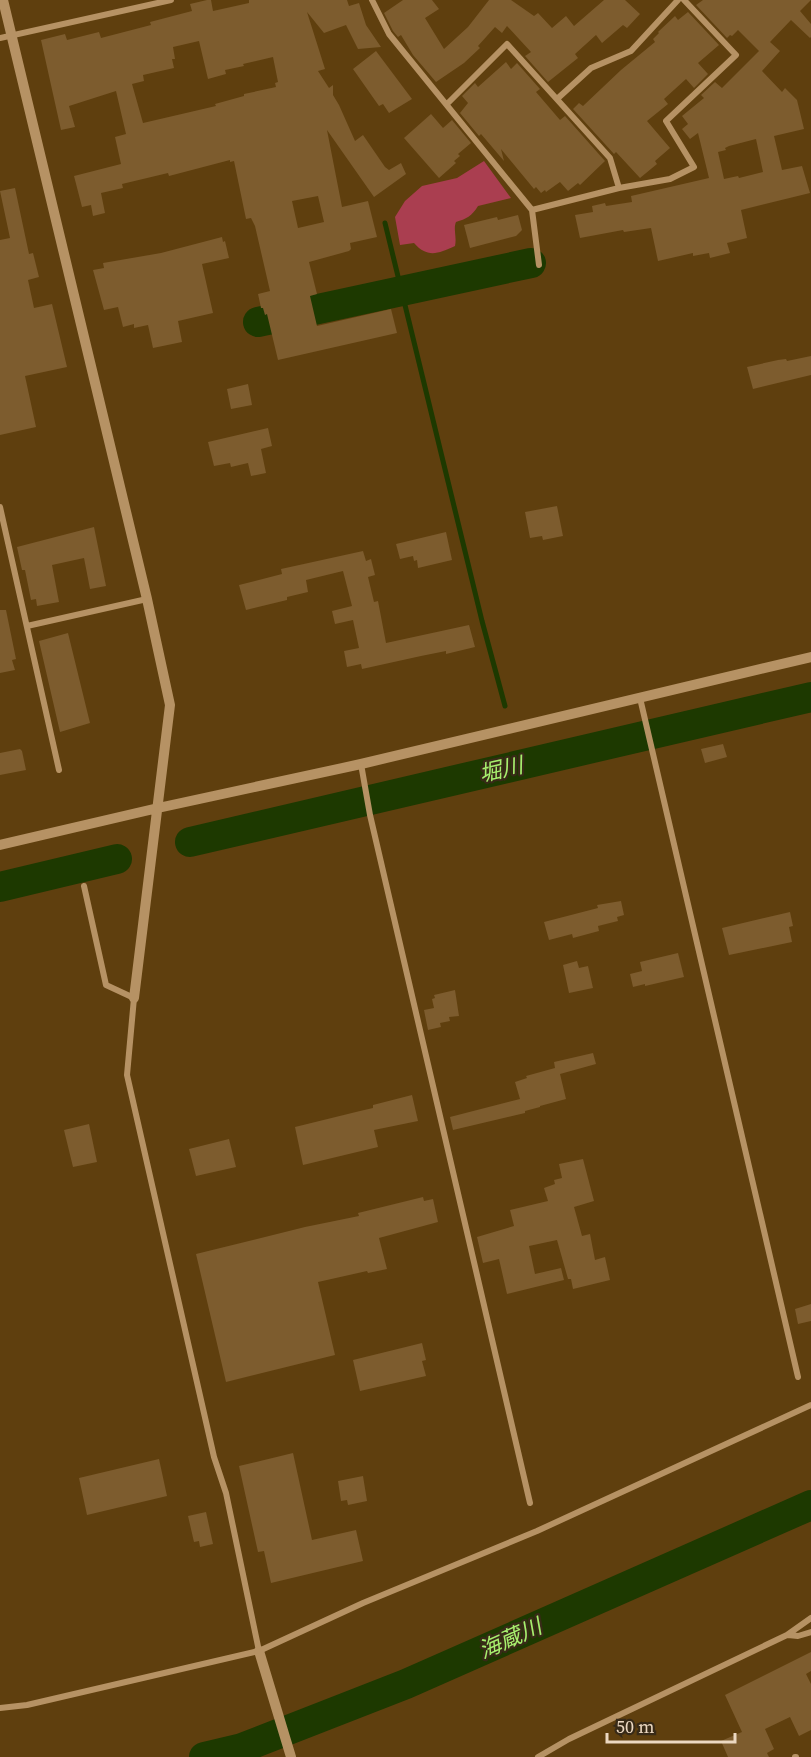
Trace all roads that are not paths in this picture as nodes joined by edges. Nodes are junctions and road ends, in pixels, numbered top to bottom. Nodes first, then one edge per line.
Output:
1 (3, 0) edge
2 (171, 0) edge
3 (372, 0) edge
4 (678, 0) edge
5 (684, 0) edge
6 (5, 37) edge
7 (557, 99) junction
8 (447, 104) junction
9 (619, 188) junction
10 (532, 210) junction
11 (539, 265) dead end
12 (0, 507) edge
13 (147, 599) junction
14 (27, 626) junction
15 (811, 657) edge
16 (640, 698) junction
17 (361, 764) junction
18 (59, 770) dead end
19 (158, 808) junction
20 (0, 845) edge
21 (84, 886) dead end
22 (134, 998) junction
23 (798, 1377) dead end
24 (811, 1405) edge
25 (530, 1503) dead end
26 (811, 1617) edge
27 (811, 1632) edge
28 (788, 1635) junction
29 (259, 1651) junction
30 (0, 1708) edge
31 (291, 1757) edge
32 (538, 1757) edge

1 - 6 street
2 - 6 street
3 - 8 street
4 - 7 street
5 - 9 street
6 - 13 street
7 - 8 street
7 - 9 street
8 - 10 street
9 - 10 street
10 - 11 street
12 - 14 street
13 - 14 street
13 - 19 street
14 - 18 street
15 - 16 street
16 - 17 street
16 - 23 street
17 - 19 street
17 - 25 street
19 - 20 street
19 - 22 street
21 - 22 street
22 - 29 street
24 - 29 street
26 - 28 street
27 - 28 street
28 - 32 street
29 - 30 street
29 - 31 street

